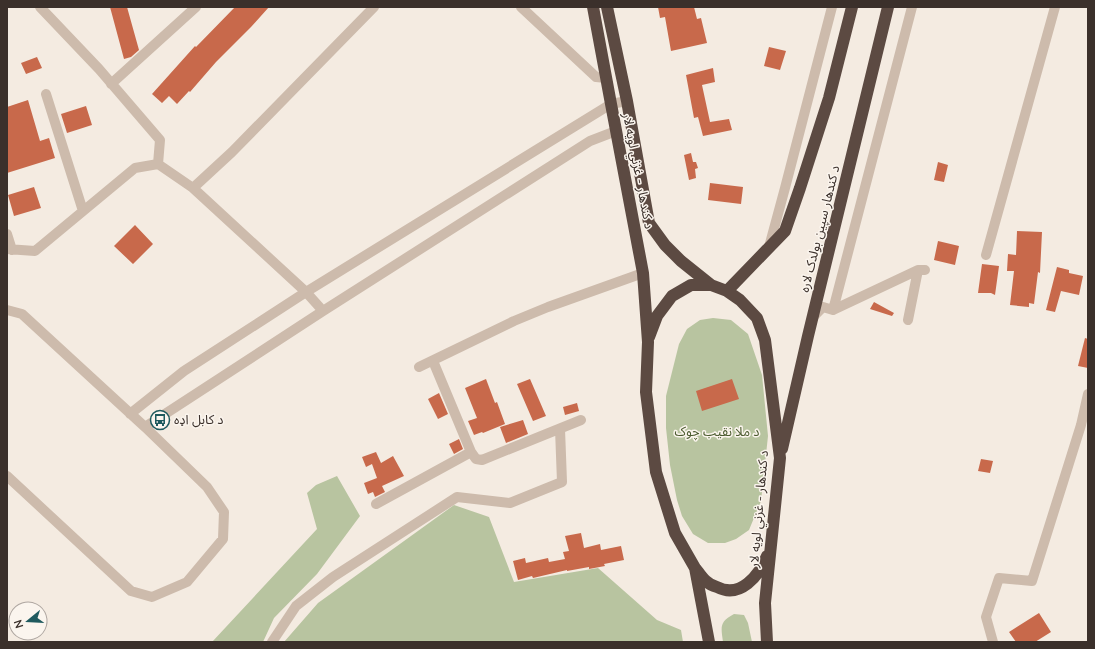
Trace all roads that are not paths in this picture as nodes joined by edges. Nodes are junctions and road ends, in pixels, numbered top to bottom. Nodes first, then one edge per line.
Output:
1 (40, 7) edge
2 (196, 7) edge
3 (374, 7) edge
4 (521, 7) edge
5 (594, 7) edge
6 (607, 7) edge
7 (832, 7) edge
8 (852, 7) edge
9 (888, 7) edge
10 (912, 7) edge
11 (1055, 7) edge
12 (606, 78) junction
13 (111, 84) junction
14 (46, 94) dead end
15 (627, 101) junction
16 (611, 104) junction
17 (616, 131) junction
18 (158, 164) junction
19 (192, 188) junction
20 (83, 211) junction
21 (7, 234) edge
22 (769, 247) junction
23 (9, 250) edge
24 (986, 255) dead end
25 (642, 273) junction
26 (710, 285) junction
27 (727, 291) junction
28 (306, 292) junction
29 (7, 310) edge
30 (833, 310) junction
31 (323, 311) junction
32 (812, 318) junction
33 (908, 320) dead end
34 (648, 342) junction
35 (433, 360) junction
36 (419, 367) dead end
37 (1088, 394) edge
38 (130, 414) junction
39 (581, 420) dead end
40 (145, 427) junction
41 (560, 429) junction
42 (471, 452) junction
43 (780, 458) junction
44 (7, 476) edge
45 (376, 504) dead end
46 (770, 547) junction
47 (695, 568) junction
48 (272, 642) edge
49 (709, 642) edge
50 (768, 642) edge
51 (993, 642) edge

1 - 13 street
2 - 13 street
3 - 19 street
4 - 12 street
5 - 12 highway, د کندهار - غزني لويه لار
6 - 15 highway, د کندهار - غزني لويه لار
7 - 22 street
8 - 22 highway
9 - 32 highway, د کندهار سپین بولدک لاره
10 - 30 street
11 - 24 street
12 - 16 highway, د کندهار - غزني لويه لار
13 - 18 street
14 - 20 street
15 - 16 street
15 - 26 highway, د کندهار - غزني لويه لار
16 - 17 highway, د کندهار - غزني لويه لار
16 - 28 street
17 - 25 highway, د کندهار - غزني لويه لار
17 - 31 street
18 - 19 street
18 - 20 street
19 - 28 street
20 - 23 street
21 - 23 street
22 - 27 highway
25 - 34 highway, د کندهار - غزني لويه لار
25 - 35 street
26 - 27 highway, د کندهار - غزني لويه لار
26 - 34 highway, د کندهار - غزني لويه لار
27 - 43 highway, د کندهار - غزني لويه لار
28 - 31 street
28 - 38 street
29 - 38 street
30 - 32 street
30 - 33 street
31 - 40 street
32 - 43 highway, د کندهار سپین بولدک لاره
34 - 47 highway, د کندهار - غزني لويه لار
35 - 36 street
35 - 42 street
37 - 51 street
38 - 40 street
39 - 41 street
40 - 44 street
41 - 42 street
41 - 48 street
42 - 45 street
43 - 46 highway, د کندهار - غزني لويه لار
46 - 47 highway
46 - 50 highway, د کندهار - غزني لويه لار
47 - 49 highway, د کندهار - غزني لويه لار

